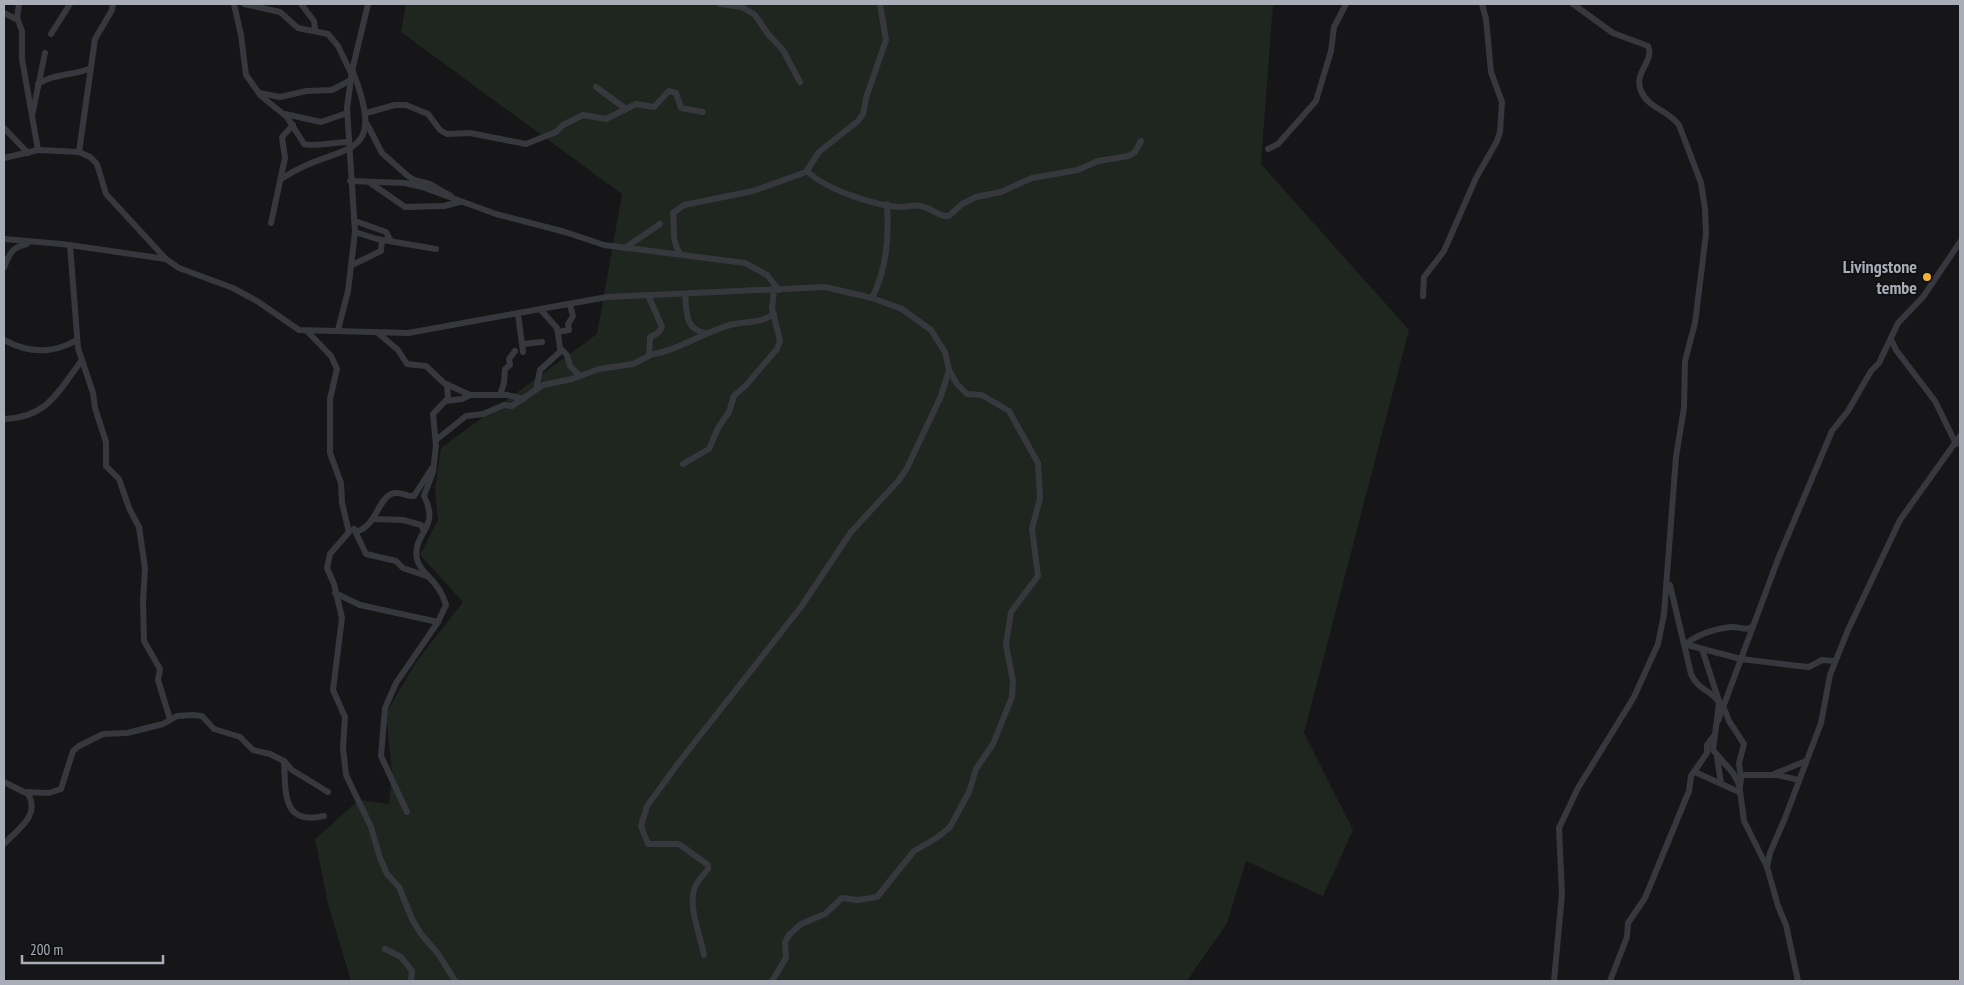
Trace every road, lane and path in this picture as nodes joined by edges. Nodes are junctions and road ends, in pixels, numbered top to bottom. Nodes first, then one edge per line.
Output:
1 (19, 4) edge
2 (70, 4) edge
3 (113, 4) edge
4 (234, 4) edge
5 (244, 4) edge
6 (301, 4) edge
7 (368, 4) edge
8 (720, 4) edge
9 (880, 4) edge
10 (1346, 4) edge
11 (1482, 4) edge
12 (1573, 4) edge
13 (4, 13) edge
14 (18, 20) junction
15 (315, 30) junction
16 (51, 34) dead end
17 (45, 53) dead end
18 (91, 68) junction
19 (352, 75) junction
20 (800, 82) dead end
21 (38, 84) junction
22 (596, 87) dead end
23 (258, 93) junction
24 (626, 109) junction
25 (703, 112) dead end
26 (347, 113) junction
27 (366, 113) junction
28 (285, 114) junction
29 (31, 120) junction
30 (367, 124) junction
31 (293, 125) junction
32 (4, 128) edge
33 (1141, 141) dead end
34 (348, 142) junction
35 (1268, 149) dead end
36 (38, 150) junction
37 (349, 150) junction
38 (79, 152) junction
39 (28, 153) junction
40 (4, 158) edge
41 (807, 172) junction
42 (281, 179) junction
43 (350, 180) junction
44 (368, 181) junction
45 (465, 202) junction
46 (887, 204) junction
47 (355, 221) junction
48 (271, 222) dead end
49 (660, 224) dead end
50 (354, 232) junction
51 (4, 239) edge
52 (382, 240) junction
53 (391, 241) junction
54 (1960, 242) edge
55 (32, 243) junction
56 (70, 245) junction
57 (625, 248) junction
58 (436, 249) dead end
59 (680, 254) junction
60 (166, 259) junction
61 (352, 265) junction
62 (4, 268) edge
63 (777, 290) junction
64 (685, 294) junction
65 (648, 295) junction
66 (1424, 296) dead end
67 (872, 298) junction
68 (570, 305) junction
69 (541, 310) junction
70 (518, 314) junction
71 (774, 314) junction
72 (338, 330) junction
73 (307, 331) junction
74 (558, 332) junction
75 (378, 333) junction
76 (706, 333) junction
77 (1891, 339) junction
78 (4, 340) edge
79 (77, 340) junction
80 (542, 342) dead end
81 (522, 344) junction
82 (562, 350) junction
83 (515, 351) dead end
84 (523, 352) dead end
85 (650, 355) junction
86 (82, 360) junction
87 (949, 370) junction
88 (580, 375) junction
89 (447, 384) junction
90 (536, 390) junction
91 (470, 395) junction
92 (500, 395) junction
93 (524, 399) junction
94 (446, 401) junction
95 (4, 419) edge
96 (1960, 436) edge
97 (436, 440) junction
98 (1956, 444) junction
99 (683, 464) dead end
100 (434, 465) junction
101 (373, 519) junction
102 (348, 522) junction
103 (424, 531) junction
104 (356, 532) junction
105 (429, 577) junction
106 (1669, 577) junction
107 (335, 593) junction
108 (438, 622) junction
109 (1753, 626) junction
110 (1685, 644) junction
111 (1702, 648) junction
112 (1741, 659) junction
113 (1835, 661) junction
114 (1721, 704) junction
115 (170, 719) junction
116 (1714, 735) junction
117 (1715, 754) junction
118 (284, 761) junction
119 (1806, 761) junction
120 (1695, 772) junction
121 (1741, 775) junction
122 (1768, 775) junction
123 (1799, 780) junction
124 (4, 782) edge
125 (1720, 783) junction
126 (1740, 791) junction
127 (26, 792) junction
128 (328, 792) dead end
129 (407, 812) dead end
130 (324, 816) dead end
131 (4, 844) edge
132 (1767, 867) junction
133 (385, 949) dead end
134 (704, 955) dead end
135 (411, 981) edge
136 (455, 981) edge
137 (772, 981) edge
138 (1554, 981) edge
139 (1610, 981) edge
140 (1798, 981) edge

1 - 14 street
2 - 16 street
3 - 18 street
4 - 23 street
5 - 15 street
6 - 15 street
7 - 19 street
8 - 20 street
9 - 41 street
10 - 35 street
11 - 66 street
12 - 106 street
13 - 14 street
14 - 29 street
15 - 19 street
17 - 21 street
18 - 21 street
18 - 38 street
19 - 23 street
19 - 26 street
19 - 27 street
21 - 29 street
22 - 24 street
23 - 28 street
24 - 25 street
24 - 27 street
26 - 28 street
26 - 34 street
27 - 30 street
28 - 31 street
29 - 36 street
30 - 37 street
30 - 45 street
31 - 34 street
31 - 42 street
32 - 39 street
33 - 46 street
34 - 37 street
36 - 38 street
36 - 39 street
37 - 42 street
37 - 43 street
38 - 60 street
39 - 40 street
41 - 46 street
41 - 59 street
42 - 48 street
43 - 44 street
43 - 47 street
44 - 45 street
44 - 45 street
45 - 57 street
46 - 67 street
47 - 50 street
47 - 53 street
49 - 57 street
50 - 52 street
50 - 61 street
51 - 55 street
52 - 53 street
52 - 61 street
53 - 58 street
54 - 77 street
55 - 56 street
55 - 62 street
56 - 60 street
56 - 79 street
57 - 59 street
59 - 63 street
60 - 73 street
61 - 72 street
63 - 64 street
63 - 67 street
63 - 71 street
64 - 65 street
64 - 76 street
65 - 68 street
65 - 85 street
67 - 87 street
68 - 69 street
68 - 74 street
69 - 70 street
69 - 74 street
70 - 75 street
70 - 81 street
71 - 76 street
71 - 99 street
72 - 73 street
72 - 75 street
73 - 102 street
74 - 82 street
75 - 89 street
76 - 85 street
77 - 98 street
77 - 109 street
78 - 79 street
79 - 86 street
80 - 81 street
81 - 84 street
82 - 88 street
82 - 90 street
83 - 92 street
85 - 88 street
86 - 95 street
86 - 115 street
87 - 134 street
87 - 137 street
88 - 90 street
89 - 91 street
89 - 94 street
90 - 93 street
91 - 92 street
91 - 94 street
92 - 93 street
93 - 97 street
94 - 97 street
96 - 98 street
97 - 100 street
98 - 113 street
100 - 101 street
100 - 103 street
101 - 103 street
101 - 104 street
102 - 104 street
102 - 107 street
103 - 105 street
104 - 105 street
105 - 108 street
106 - 110 street
106 - 138 street
107 - 108 street
107 - 136 street
108 - 129 street
109 - 110 street
109 - 112 street
110 - 111 street
110 - 114 street
111 - 112 street
111 - 114 street
112 - 113 street
112 - 114 street
113 - 119 street
114 - 116 street
114 - 121 street
115 - 118 street
115 - 127 street
116 - 117 street
116 - 120 street
117 - 125 street
117 - 126 street
118 - 128 street
118 - 130 street
119 - 122 street
119 - 123 street
120 - 125 street
120 - 139 street
121 - 122 street
121 - 126 street
122 - 123 street
123 - 132 street
124 - 127 street
125 - 126 street
126 - 132 street
127 - 131 street
132 - 140 street
133 - 135 street

